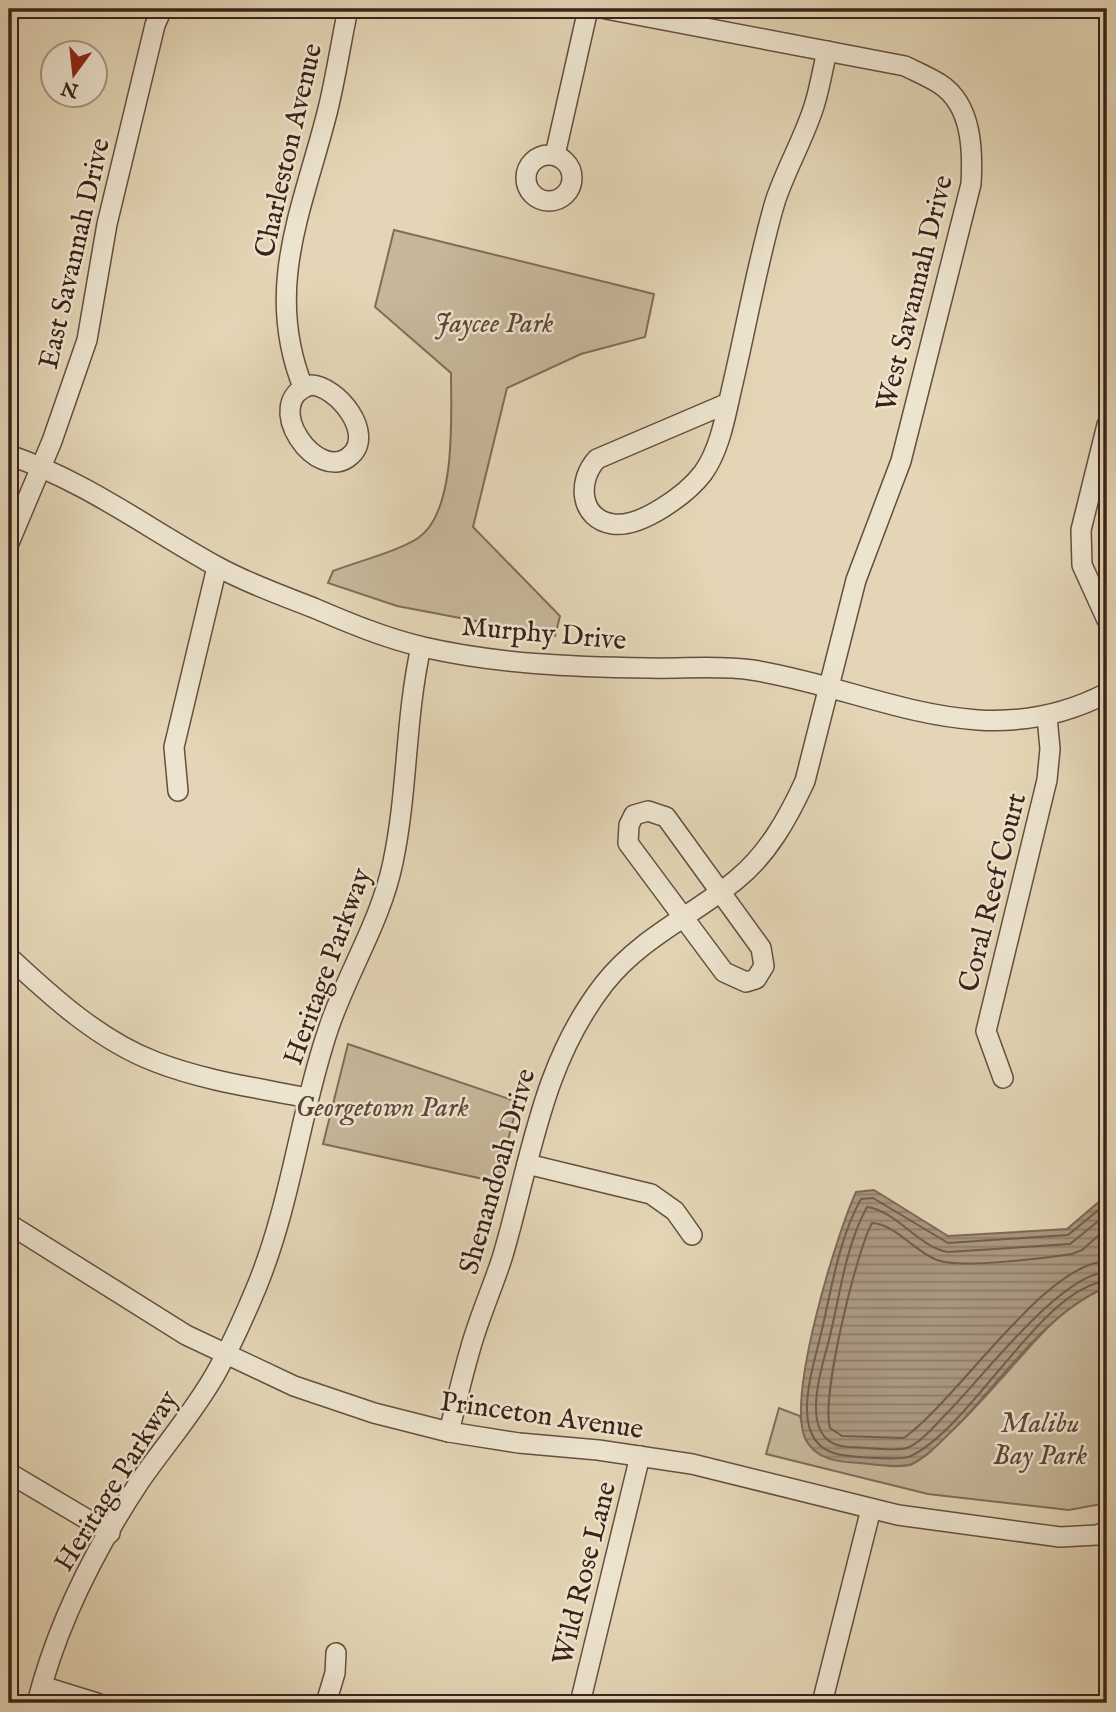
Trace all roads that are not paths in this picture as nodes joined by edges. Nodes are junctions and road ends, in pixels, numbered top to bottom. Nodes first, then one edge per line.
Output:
1 (162, 9) edge
2 (348, 9) edge
3 (588, 9) edge
4 (606, 9) edge
5 (827, 51) junction
6 (555, 155) dead end
7 (303, 387) dead end
8 (728, 403) junction
9 (1107, 425) edge
10 (9, 455) edge
11 (40, 466) junction
12 (9, 543) edge
13 (217, 567) junction
14 (1107, 620) edge
15 (421, 647) junction
16 (830, 689) junction
17 (1107, 693) edge
18 (1047, 716) junction
19 (178, 791) dead end
20 (722, 891) junction
21 (681, 917) junction
22 (9, 957) edge
23 (1003, 1078) dead end
24 (308, 1098) junction
25 (527, 1164) junction
26 (9, 1224) edge
27 (692, 1235) dead end
28 (225, 1354) junction
29 (449, 1432) junction
30 (640, 1457) junction
31 (9, 1473) edge
32 (872, 1509) junction
33 (1107, 1531) edge
34 (110, 1533) junction
35 (336, 1653) dead end
36 (40, 1695) edge
37 (97, 1703) edge
38 (326, 1703) edge
39 (580, 1703) edge
40 (822, 1703) edge

1 - 11 street, East Savannah Drive
2 - 7 street, Charleston Avenue
3 - 6 street
4 - 5 street, West Savannah Drive
5 - 8 street
5 - 16 street, West Savannah Drive
8 - 8 street
9 - 14 street
10 - 11 street, Murphy Drive
11 - 12 street, East Savannah Drive
11 - 13 street, Murphy Drive
13 - 15 street, Murphy Drive
13 - 19 street
15 - 16 street, Murphy Drive
15 - 24 street, Heritage Parkway
16 - 18 street, Murphy Drive
16 - 20 street, Shenandoah Drive
17 - 18 street, Murphy Drive
18 - 23 street, Coral Reef Court
20 - 21 street, Shenandoah Drive
20 - 21 street
20 - 21 street
21 - 25 street, Shenandoah Drive
22 - 24 street
24 - 28 street, Heritage Parkway
25 - 27 street
25 - 29 street, Shenandoah Drive
26 - 28 street, Princeton Avenue
28 - 29 street, Princeton Avenue
28 - 34 street, Heritage Parkway
29 - 30 street, Princeton Avenue
30 - 32 street, Princeton Avenue
30 - 39 street, Wild Rose Lane
31 - 34 street
32 - 33 street, Princeton Avenue
32 - 40 street
34 - 36 street, Heritage Parkway
35 - 38 street
36 - 37 street

